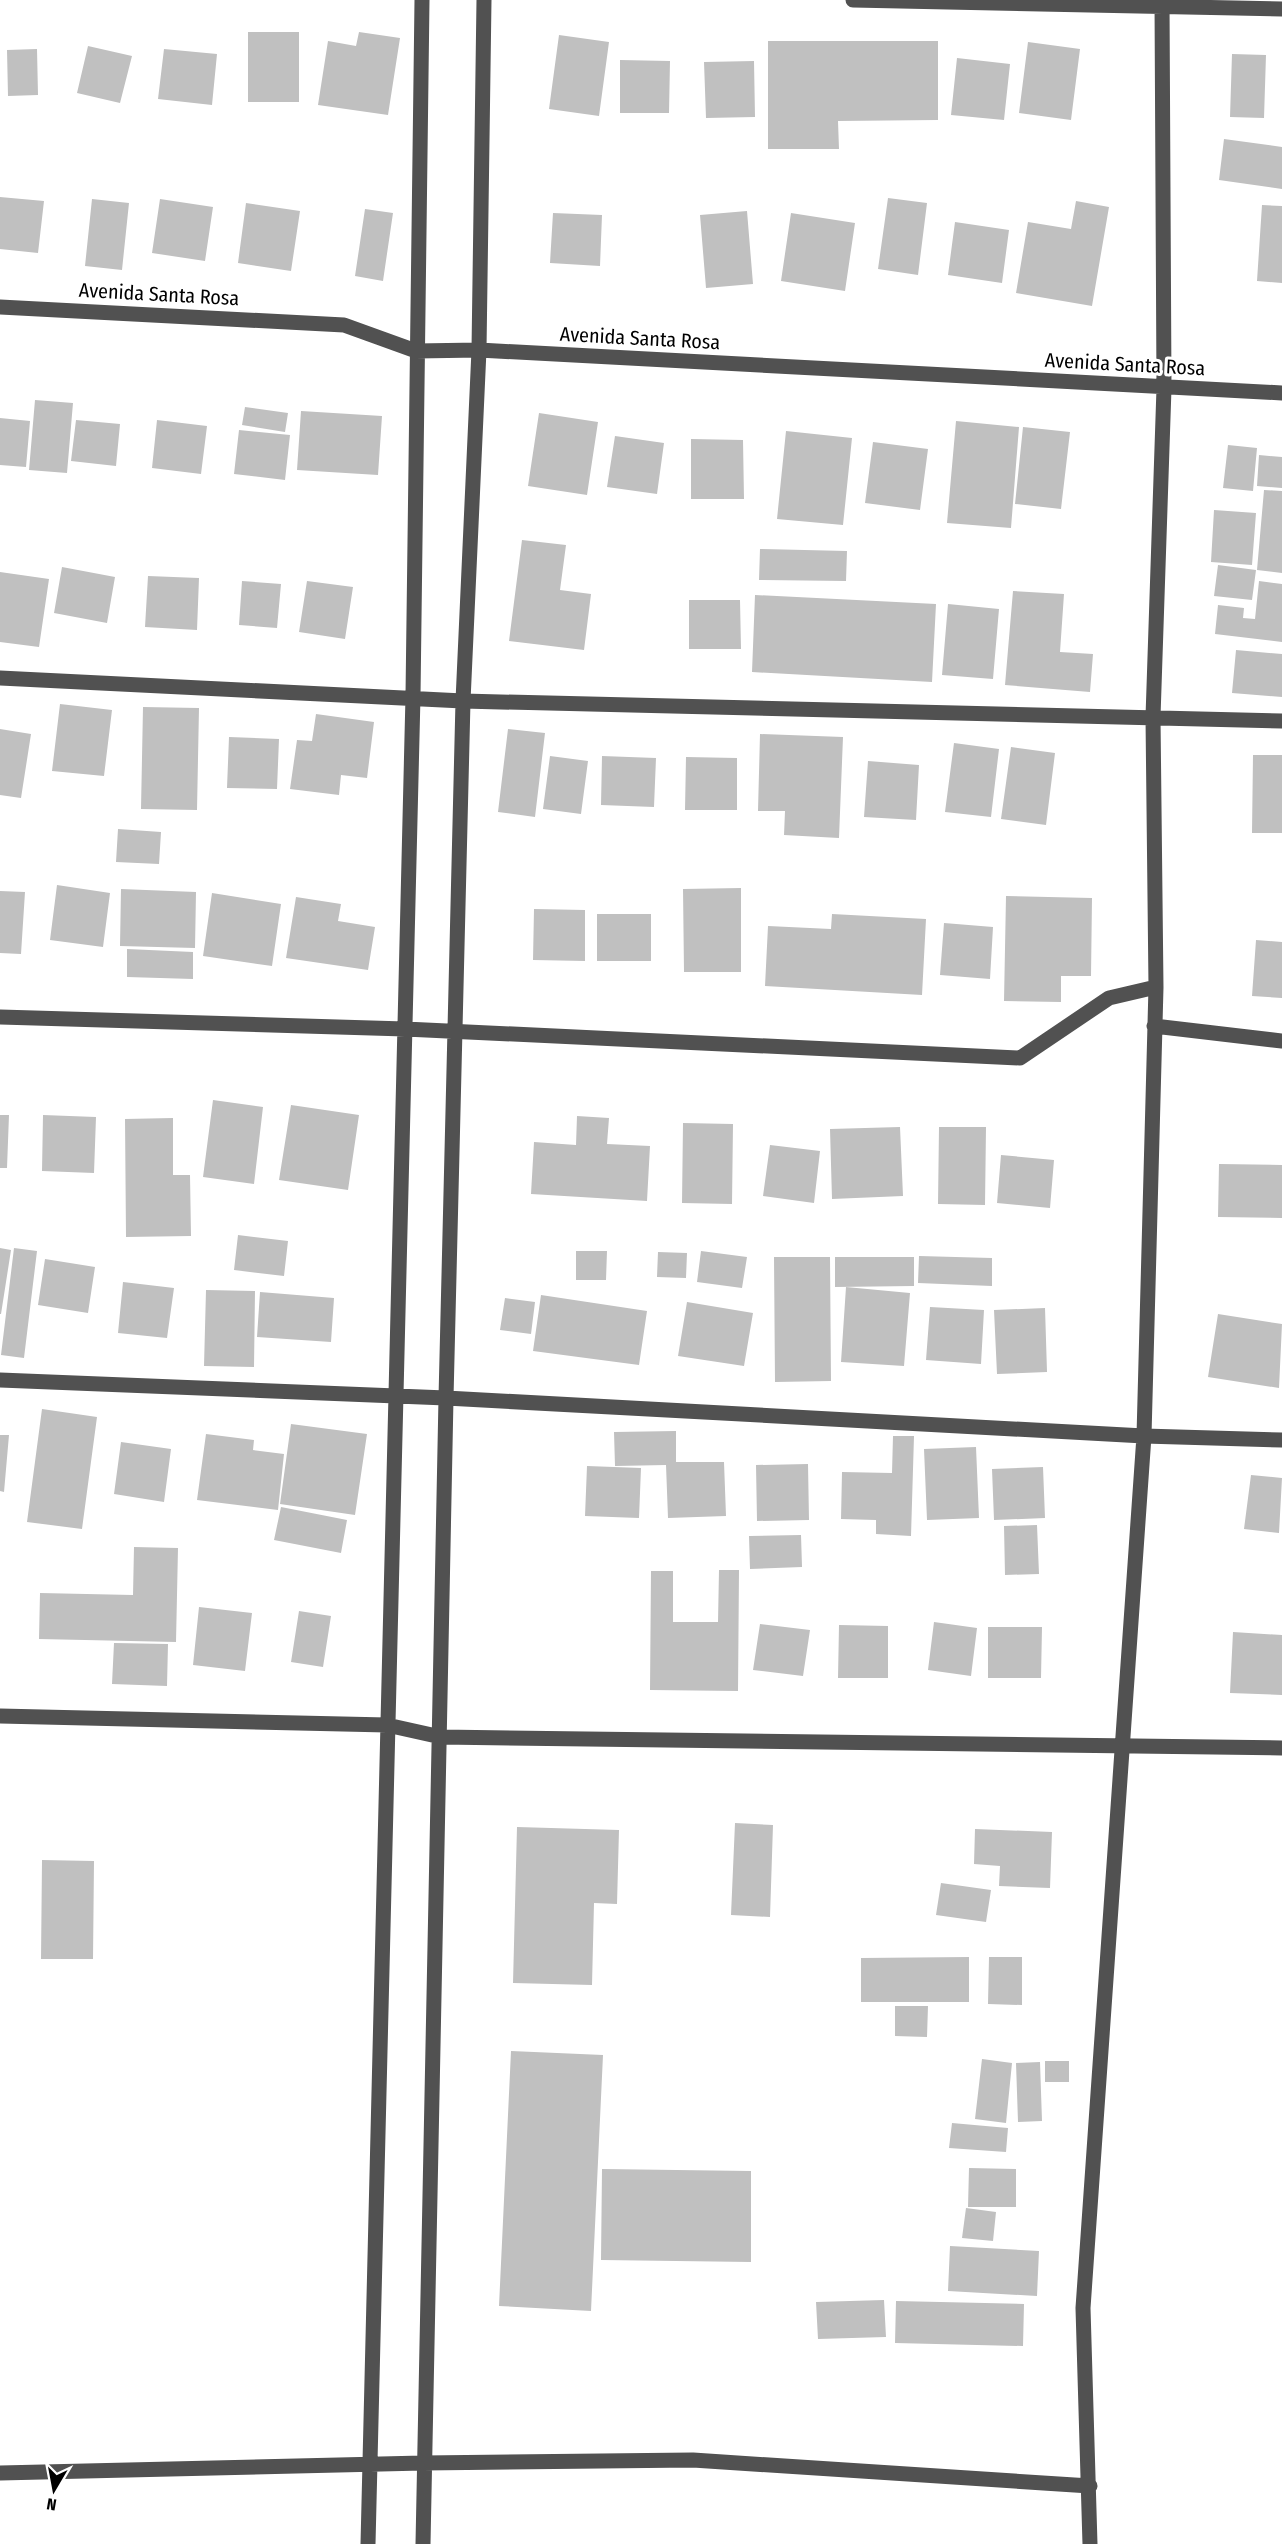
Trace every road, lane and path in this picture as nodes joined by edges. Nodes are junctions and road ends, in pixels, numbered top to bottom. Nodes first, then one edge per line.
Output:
1 (422, 0) edge
2 (484, 0) edge
3 (853, 0) edge
4 (1162, 3) edge
5 (1282, 9) edge
6 (0, 307) edge
7 (479, 350) junction
8 (416, 351) junction
9 (1164, 388) junction
10 (1282, 393) edge
11 (0, 678) edge
12 (413, 696) junction
13 (463, 701) junction
14 (1154, 717) junction
15 (1282, 721) edge
16 (1156, 987) junction
17 (0, 1017) edge
18 (1154, 1026) junction
19 (405, 1029) junction
20 (455, 1034) junction
21 (1282, 1041) edge
22 (0, 1380) edge
23 (396, 1398) junction
24 (446, 1398) junction
25 (1144, 1436) junction
26 (1282, 1440) edge
27 (0, 1716) edge
28 (387, 1725) junction
29 (441, 1737) junction
30 (1121, 1746) junction
31 (1282, 1748) edge
32 (423, 2463) junction
33 (369, 2466) junction
34 (0, 2473) edge
35 (1090, 2487) junction
36 (368, 2544) edge
37 (423, 2544) edge
38 (1090, 2544) edge

1 - 8 street
2 - 7 street
3 - 4 street
4 - 5 street
4 - 9 street
6 - 8 street, Avenida Santa Rosa
7 - 8 street, Avenida Santa Rosa
7 - 9 street, Avenida Santa Rosa
7 - 13 street
8 - 12 street
9 - 10 street, Avenida Santa Rosa
9 - 14 street
11 - 12 street
12 - 13 street
12 - 19 street
13 - 14 street
13 - 20 street
14 - 15 street
14 - 16 street
16 - 18 street
16 - 20 street
17 - 19 street
18 - 21 street
18 - 25 street
19 - 20 street
19 - 23 street
20 - 24 street
22 - 23 street
23 - 24 street
23 - 28 street
24 - 25 street
24 - 29 street
25 - 26 street
25 - 30 street
27 - 28 street
28 - 29 street
28 - 33 street
29 - 30 street
29 - 32 street
30 - 31 street
30 - 35 street
32 - 33 street
32 - 35 street
32 - 37 street
33 - 34 street
33 - 36 street
35 - 38 street

